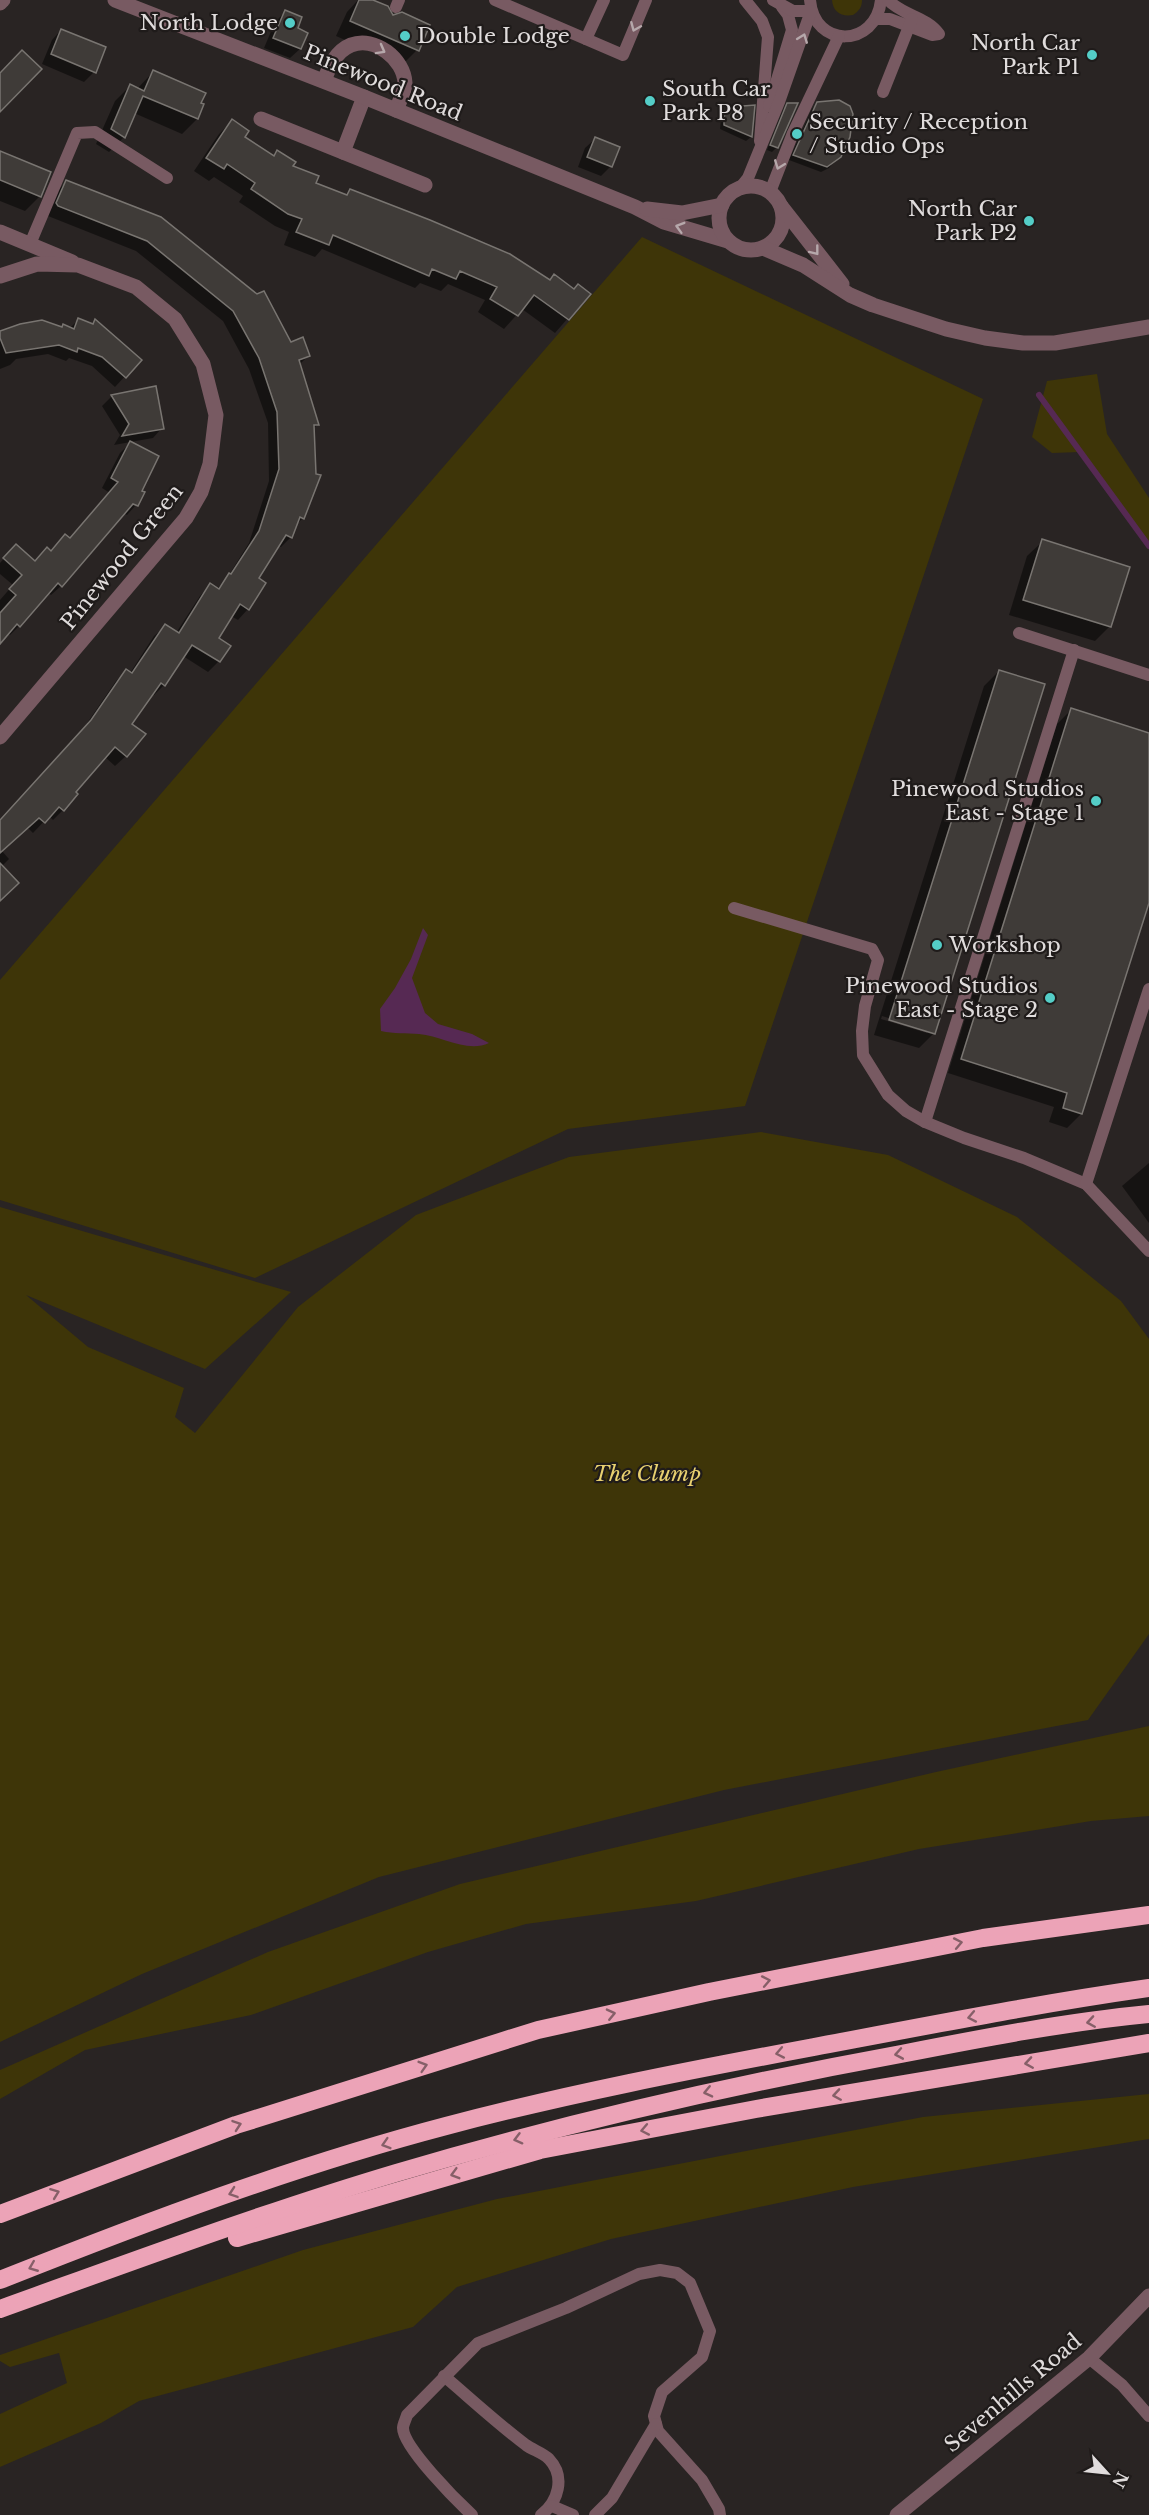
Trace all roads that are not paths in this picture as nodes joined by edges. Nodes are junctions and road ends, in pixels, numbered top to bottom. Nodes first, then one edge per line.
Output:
1 (115, 0) edge
2 (495, 0) edge
3 (604, 0) edge
4 (646, 0) edge
5 (745, 0) edge
6 (881, 0) edge
7 (888, 0) edge
8 (777, 3) edge
9 (810, 5) edge
10 (876, 19) junction
11 (911, 21) junction
12 (839, 36) junction
13 (586, 39) junction
14 (324, 81) junction
15 (883, 92) dead end
16 (364, 97) junction
17 (396, 110) junction
18 (261, 119) dead end
19 (343, 152) junction
20 (758, 154) junction
21 (167, 178) dead end
22 (425, 185) dead end
23 (740, 188) junction
24 (770, 192) junction
25 (722, 205) junction
26 (781, 206) junction
27 (635, 207) junction
28 (0, 232) edge
29 (728, 240) junction
30 (30, 244) junction
31 (763, 248) junction
32 (78, 265) junction
33 (0, 276) edge
34 (850, 295) junction
35 (1149, 327) edge
36 (1018, 633) dead end
37 (1074, 650) junction
38 (1149, 675) edge
39 (0, 737) edge
40 (734, 908) dead end
41 (1149, 989) edge
42 (925, 1122) junction
43 (1086, 1184) junction
44 (1149, 1251) edge
45 (1149, 1915) edge
46 (1144, 1989) edge
47 (1149, 2014) edge
48 (1149, 2043) edge
49 (0, 2214) edge
50 (0, 2280) edge
51 (1149, 2296) edge
52 (0, 2309) edge
53 (0, 2320) edge
54 (1089, 2358) junction
55 (444, 2376) junction
56 (1149, 2416) edge
57 (656, 2424) junction
58 (552, 2506) junction
59 (472, 2515) edge
60 (541, 2515) edge
61 (573, 2515) edge
62 (595, 2515) edge
63 (720, 2515) edge
64 (897, 2515) edge

1 - 14 street, Pinewood Road
2 - 13 lane
3 - 13 lane
4 -> 13 lane
5 - 20 lane
6 - 10 lane
7 - 11 lane
8 - 9 lane
8 - 20 lane
9 - 12 lane
20 -> 9 lane
10 - 11 lane
10 - 12 lane
11 - 15 lane
12 -> 24 lane
14 - 16 street, Pinewood Road
14 -> 17 street
16 - 17 street, Pinewood Road
16 - 19 street
17 - 27 street, Pinewood Road
18 - 19 street
19 - 22 street
20 - 23 lane
21 - 30 lane
23 - 24 street
23 - 25 street
24 - 26 street
25 - 27 street, Pinewood Road
25 - 29 street
26 - 31 street
26 -> 34 street
29 -> 27 street, Pinewood Road
28 - 30 street, Pinewood Green
29 - 31 street
30 - 32 street, Pinewood Green
31 - 34 street
32 - 33 street, Pinewood Green
32 - 39 street, Pinewood Green
34 - 35 street
36 - 37 lane
37 - 38 lane
37 - 42 lane
40 - 42 lane
41 - 43 lane
42 - 43 lane
43 - 44 lane
49 -> 45 highway
46 -> 50 highway
47 -> 52 highway
48 -> 53 highway
51 - 54 street, Sevenhills Road
54 - 56 lane
54 - 64 street, Sevenhills Road
55 - 57 lane
55 - 58 lane
55 - 59 lane
57 - 62 lane
57 - 63 lane
58 - 60 lane
58 - 61 lane

